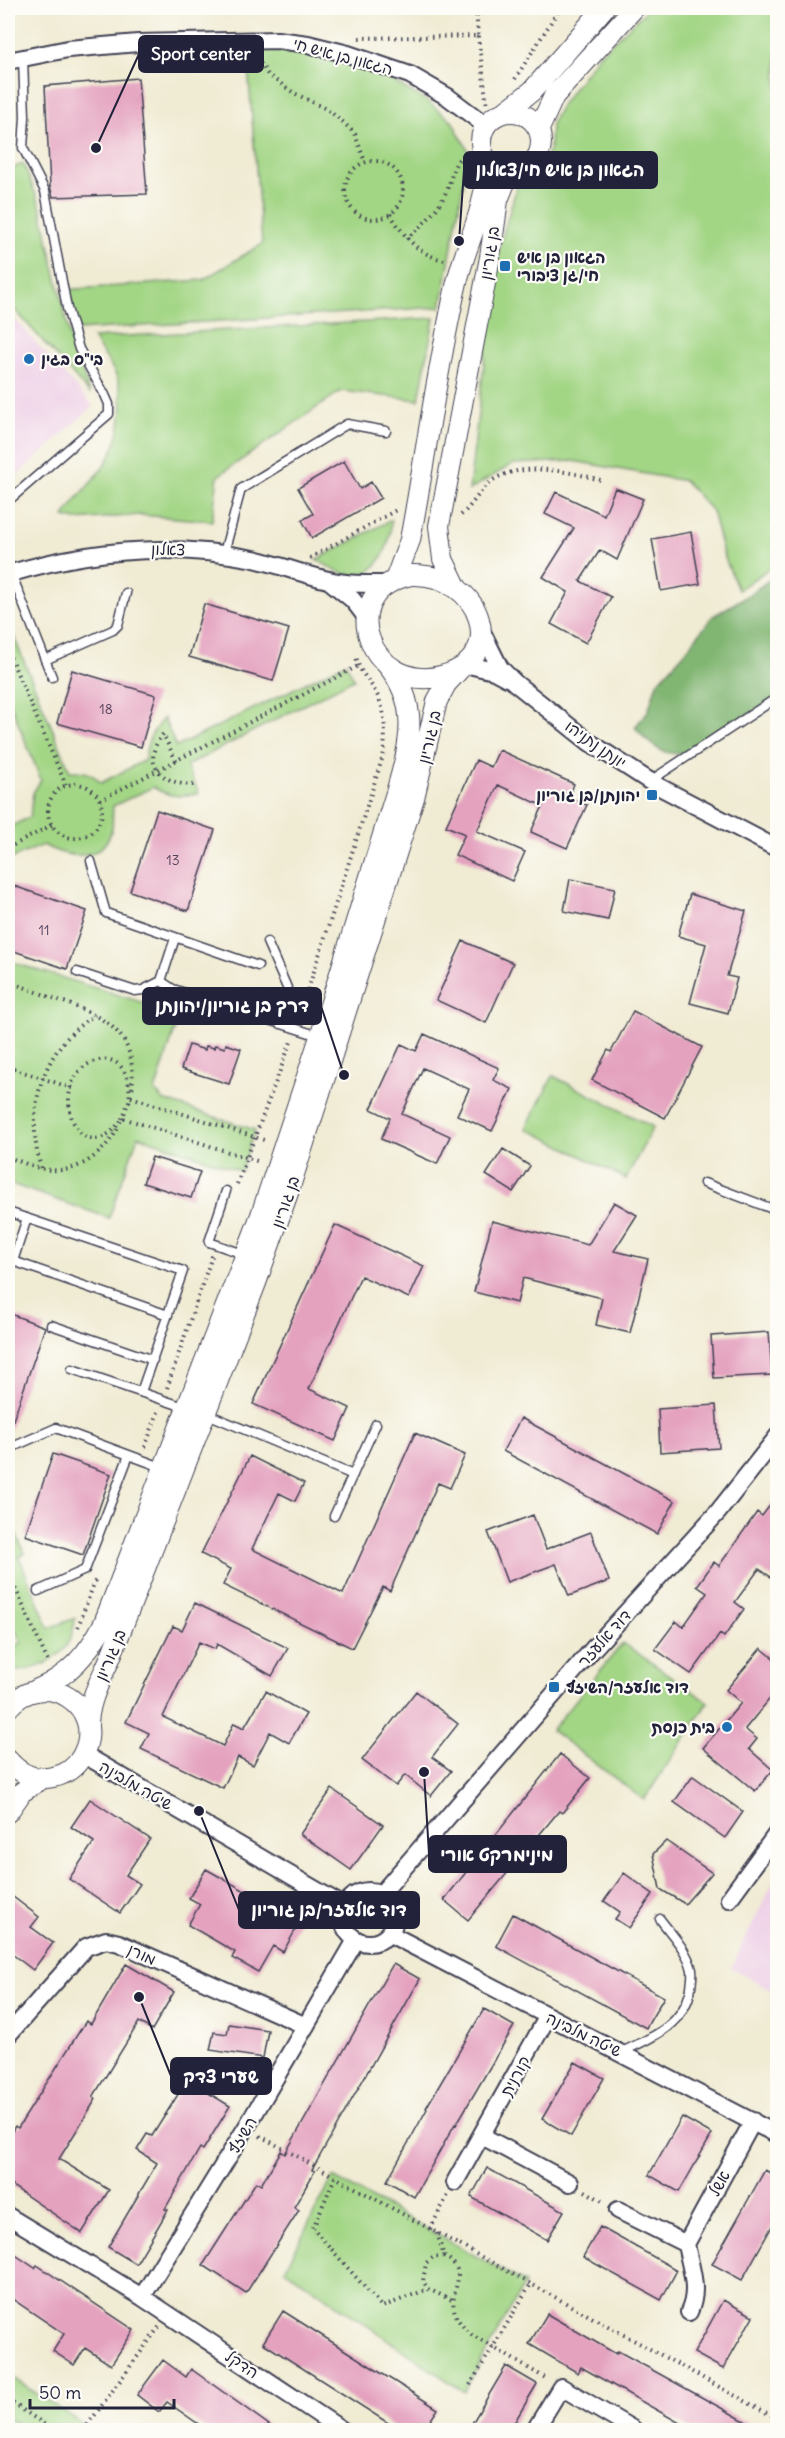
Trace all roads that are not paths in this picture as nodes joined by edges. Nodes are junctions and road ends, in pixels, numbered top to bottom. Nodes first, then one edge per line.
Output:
1 (604, 8) edge
2 (634, 8) edge
3 (15, 60) edge
4 (494, 119) junction
5 (538, 129) junction
6 (483, 153) junction
7 (516, 171) junction
8 (386, 431) dead end
9 (8, 501) edge
10 (224, 553) junction
11 (9, 573) edge
12 (328, 580) junction
13 (392, 582) junction
14 (456, 586) junction
15 (126, 593) dead end
16 (366, 617) junction
17 (480, 628) junction
18 (381, 658) junction
19 (45, 660) junction
20 (462, 667) junction
21 (52, 677) dead end
22 (515, 683) junction
23 (777, 697) edge
24 (650, 782) junction
25 (777, 849) edge
26 (91, 861) dead end
27 (176, 938) junction
28 (267, 942) dead end
29 (258, 966) dead end
30 (77, 972) dead end
31 (162, 981) junction
32 (281, 1024) junction
33 (320, 1037) junction
34 (704, 1183) dead end
35 (231, 1191) road end
36 (777, 1211) edge
37 (8, 1212) edge
38 (27, 1218) junction
39 (247, 1255) junction
40 (10, 1263) edge
41 (168, 1315) junction
42 (51, 1325) dead end
43 (153, 1360) junction
44 (72, 1369) dead end
45 (141, 1392) junction
46 (197, 1411) junction
47 (376, 1424) dead end
48 (777, 1436) edge
49 (8, 1449) edge
50 (129, 1455) junction
51 (164, 1468) junction
52 (353, 1475) junction
53 (334, 1516) dead end
54 (38, 1591) dead end
55 (22, 1693) edge
56 (8, 1708) edge
57 (88, 1727) junction
58 (83, 1754) junction
59 (8, 1760) edge
60 (44, 1778) junction
61 (8, 1812) edge
62 (777, 1832) edge
63 (381, 1894) junction
64 (729, 1899) dead end
65 (345, 1907) junction
66 (660, 1918) dead end
67 (390, 1934) junction
68 (356, 1940) junction
69 (548, 2016) junction
70 (306, 2026) junction
71 (8, 2035) edge
72 (622, 2052) junction
73 (753, 2121) junction
74 (777, 2135) edge
75 (482, 2136) junction
76 (455, 2182) road end
77 (570, 2183) road end
78 (618, 2210) road end
79 (8, 2216) edge
80 (686, 2244) junction
81 (142, 2297) junction
82 (689, 2312) dead end
83 (342, 2430) edge
84 (535, 2430) edge
85 (634, 2430) edge

1 - 4 street
2 - 5 street
3 - 4 street, הגאון בן איש חי
3 - 9 lane
4 - 5 street
4 - 6 street
5 - 7 street
6 - 7 street
6 - 13 street, בן גוריון
7 - 14 street, בן גוריון
8 - 10 lane
10 - 11 street, צאלון
10 - 12 street, צאלון
11 - 19 lane
12 - 13 street, צאלון
12 - 16 street, צאלון
13 - 14 street
13 - 16 street
14 - 17 street
15 - 19 lane
16 - 18 street
17 - 20 street
17 - 22 street, יונתן נתניהו
18 - 20 street
18 - 33 street, בן גוריון
19 - 21 lane
20 - 22 street, יונתן נתניהו
20 - 46 street, בן גוריון
22 - 24 street, יונתן נתניהו
23 - 24 lane
24 - 25 street, יונתן נתניהו
26 - 27 lane
27 - 29 lane
27 - 31 lane
28 - 32 lane
30 - 31 lane
31 - 32 lane
32 - 33 lane
33 - 39 street, בן גוריון
34 - 36 lane
35 - 39 lane
37 - 38 lane
38 - 40 lane
38 - 41 lane
39 - 46 street, בן גוריון
40 - 41 lane
41 - 43 lane
42 - 43 lane
43 - 45 lane
44 - 45 lane
45 - 46 lane
46 - 51 street, בן גוריון
46 - 52 lane
46 - 57 street, בן גוריון
47 - 52 lane
48 - 63 street, דוד אלעזר
49 - 50 lane
50 - 51 lane
50 - 54 lane
51 - 55 street, בן גוריון
52 - 53 lane
55 - 56 street, בן גוריון
55 - 57 street
57 - 58 street, בן גוריון
58 - 60 street
58 - 65 street, שיטה מלבינה
59 - 60 street
60 - 61 street
62 - 64 street
63 - 65 street
63 - 67 street
65 - 68 street
66 - 72 lane
67 - 68 street
67 - 69 street, שיטה מלבינה
68 - 70 street, השיזף
69 - 72 street, שיטה מלבינה
69 - 75 street, קורנית
70 - 71 street, מורן
70 - 81 street, השיזף
72 - 73 street, שיטה מלבינה
73 - 74 street, שיטה מלבינה
73 - 80 street, אשל
75 - 76 street, קורנית
75 - 77 street
78 - 80 street
79 - 81 street
80 - 82 street
81 - 83 street, הדקל
84 - 85 street

